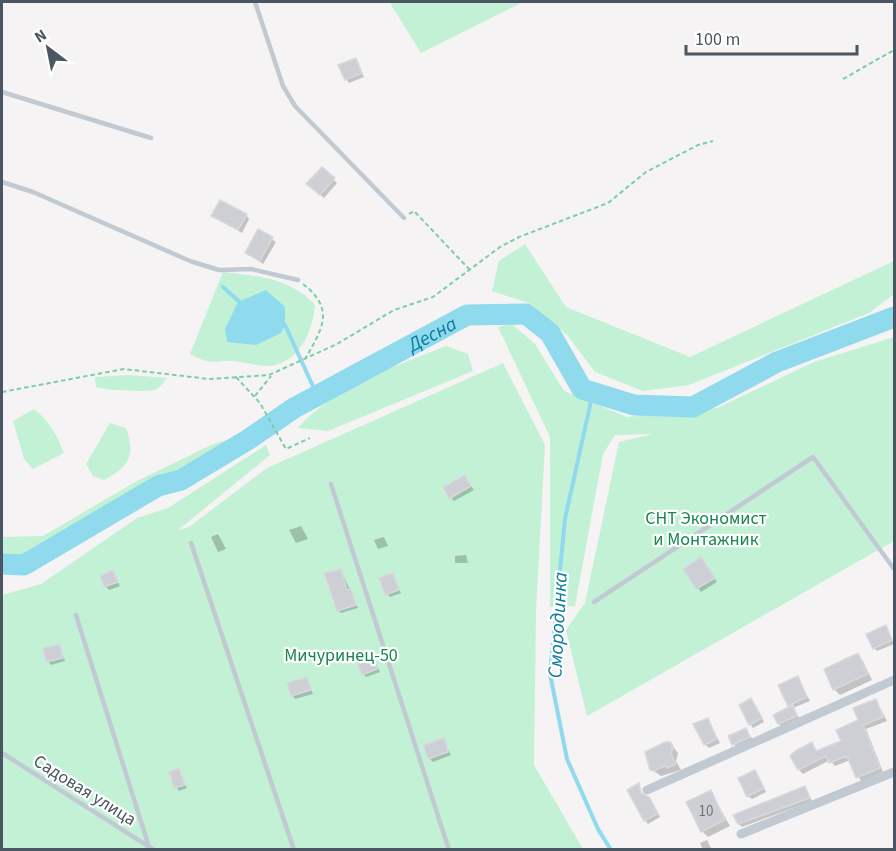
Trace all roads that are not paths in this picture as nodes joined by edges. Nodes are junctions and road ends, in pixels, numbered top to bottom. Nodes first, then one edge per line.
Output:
1 (255, 2) edge
2 (2, 92) edge
3 (151, 138) dead end
4 (2, 182) edge
5 (404, 218) road end
6 (298, 280) road end
7 (331, 484) dead end
8 (191, 543) dead end
9 (894, 569) edge
10 (594, 602) dead end
11 (76, 615) dead end
12 (894, 680) edge
13 (2, 753) edge
14 (894, 772) edge
15 (647, 790) dead end
16 (741, 834) dead end
17 (151, 848) edge
18 (294, 849) edge
19 (449, 849) edge

1 - 5 lane
2 - 3 lane
4 - 6 lane
7 - 19 lane
8 - 18 lane
9 - 10 lane
11 - 17 lane
12 - 15 street
13 - 17 lane, Садовая улица
14 - 16 street

